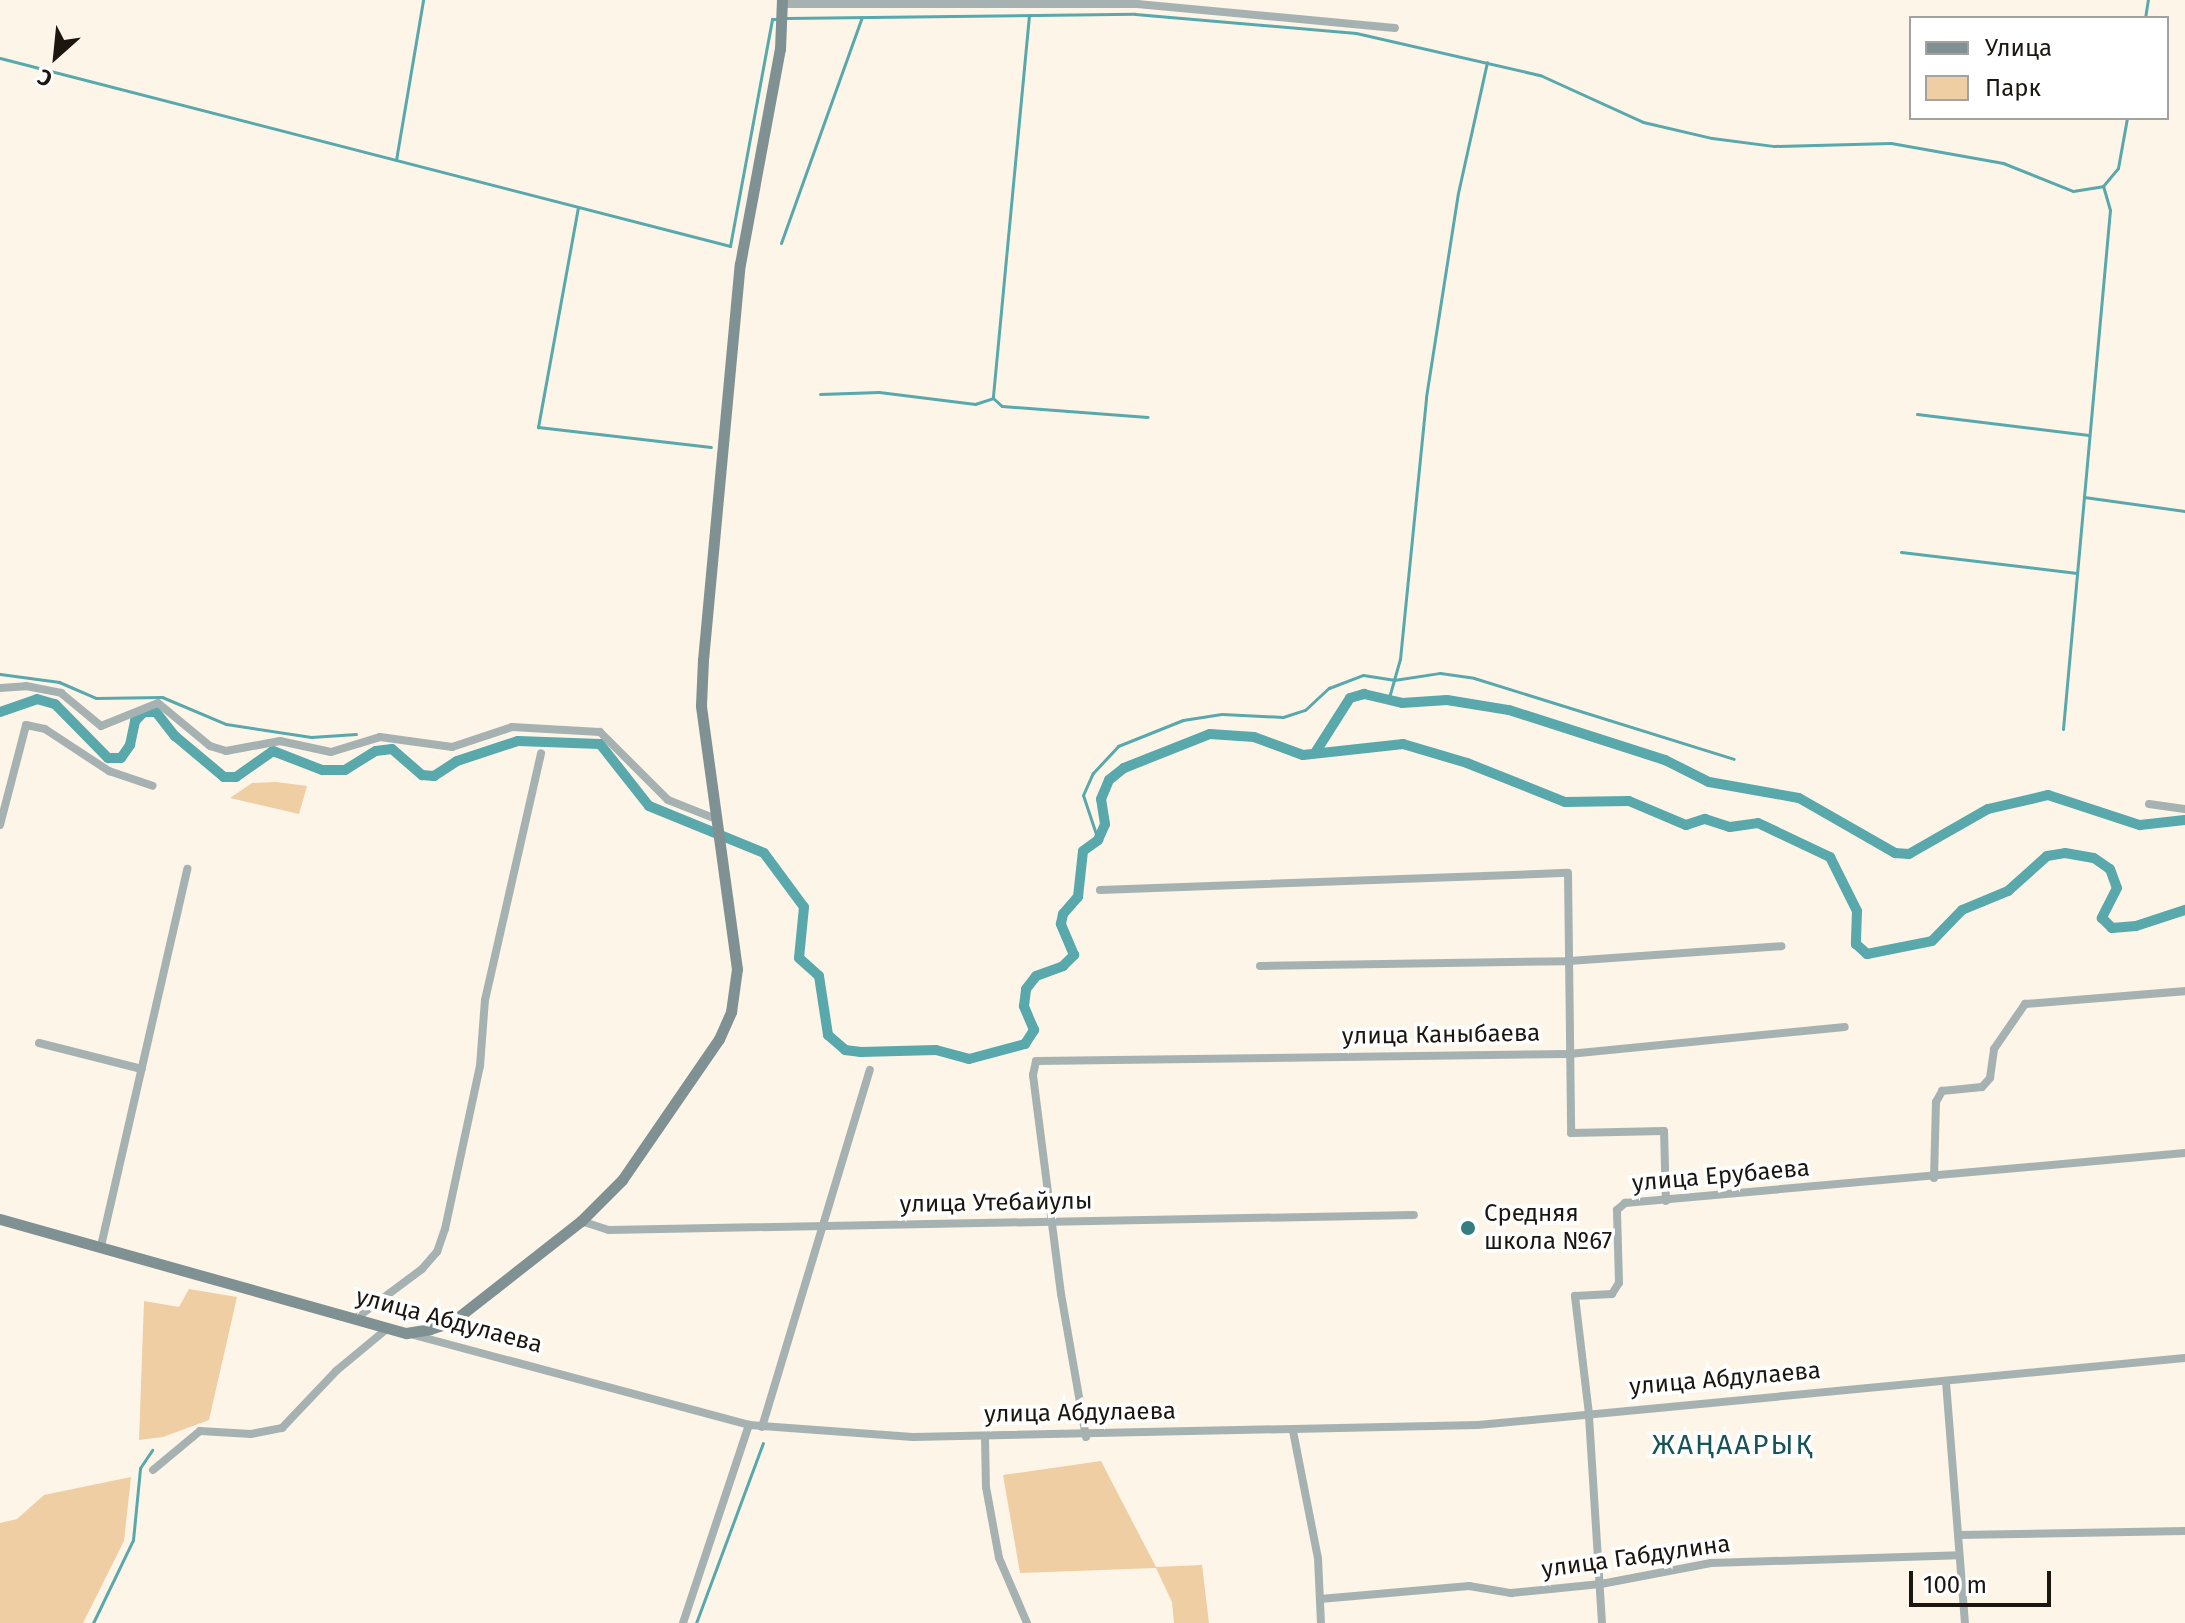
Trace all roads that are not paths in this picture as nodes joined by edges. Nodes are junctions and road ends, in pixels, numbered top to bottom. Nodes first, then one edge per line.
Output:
1 (782, 12) edge
2 (1395, 28) dead end
3 (0, 688) edge
4 (541, 753) dead end
5 (153, 786) dead end
6 (2149, 804) dead end
7 (2185, 809) edge
8 (0, 825) edge
9 (717, 829) junction
10 (187, 869) dead end
11 (1100, 890) dead end
12 (1781, 946) dead end
13 (1569, 961) junction
14 (1260, 966) dead end
15 (2185, 991) edge
16 (1845, 1027) dead end
17 (39, 1043) dead end
18 (1569, 1054) junction
19 (142, 1069) junction
20 (870, 1070) dead end
21 (2185, 1153) edge
22 (1934, 1178) junction
23 (1666, 1201) junction
24 (1414, 1215) dead end
25 (0, 1219) edge
26 (581, 1221) junction
27 (1053, 1221) junction
28 (821, 1227) junction
29 (101, 1246) junction
30 (355, 1319) junction
31 (388, 1328) junction
32 (406, 1333) junction
33 (2185, 1358) edge
34 (1946, 1382) junction
35 (1589, 1414) junction
36 (749, 1425) junction
37 (762, 1427) junction
38 (1293, 1431) junction
39 (985, 1437) junction
40 (1086, 1437) junction
41 (153, 1470) dead end
42 (2185, 1531) edge
43 (1958, 1535) junction
44 (1959, 1555) junction
45 (1601, 1584) junction
46 (1320, 1599) junction
47 (683, 1623) edge
48 (1027, 1623) edge
49 (1321, 1623) edge
50 (1602, 1623) edge
51 (1965, 1623) edge

1 - 2 street
1 - 9 main road
3 - 9 street
4 - 30 street
5 - 8 street
6 - 7 street
9 - 26 main road
10 - 19 street
11 - 13 street
12 - 13 street
13 - 14 street
13 - 18 street
15 - 22 street
16 - 18 street, улица Каныбаева
17 - 19 street
18 - 23 street
18 - 27 street, улица Каныбаева
19 - 29 street
20 - 28 street
21 - 22 street, улица Ерубаева
22 - 23 street, улица Ерубаева
23 - 35 street, улица Ерубаева
24 - 27 street, улица Утебайулы
25 - 29 main road, улица Абдулаева
26 - 28 street, улица Утебайулы
26 - 32 main road
27 - 28 street, улица Утебайулы
27 - 40 street
28 - 37 street
29 - 30 main road, улица Абдулаева
30 - 31 main road, улица Абдулаева
31 - 32 main road, улица Абдулаева
31 - 41 street
32 - 36 street, улица Абдулаева
33 - 34 street, улица Абдулаева
34 - 35 street, улица Абдулаева
34 - 43 street
35 - 38 street, улица Абдулаева
35 - 45 street, улица Ерубаева
36 - 37 street, улица Абдулаева
36 - 47 street
37 - 39 street, улица Абдулаева
38 - 40 street, улица Абдулаева
38 - 46 street
39 - 40 street, улица Абдулаева
39 - 48 street
42 - 43 street
43 - 44 street
44 - 45 street, улица Габдулина
44 - 51 street
45 - 46 street, улица Габдулина
45 - 50 street, улица Ерубаева
46 - 49 street

